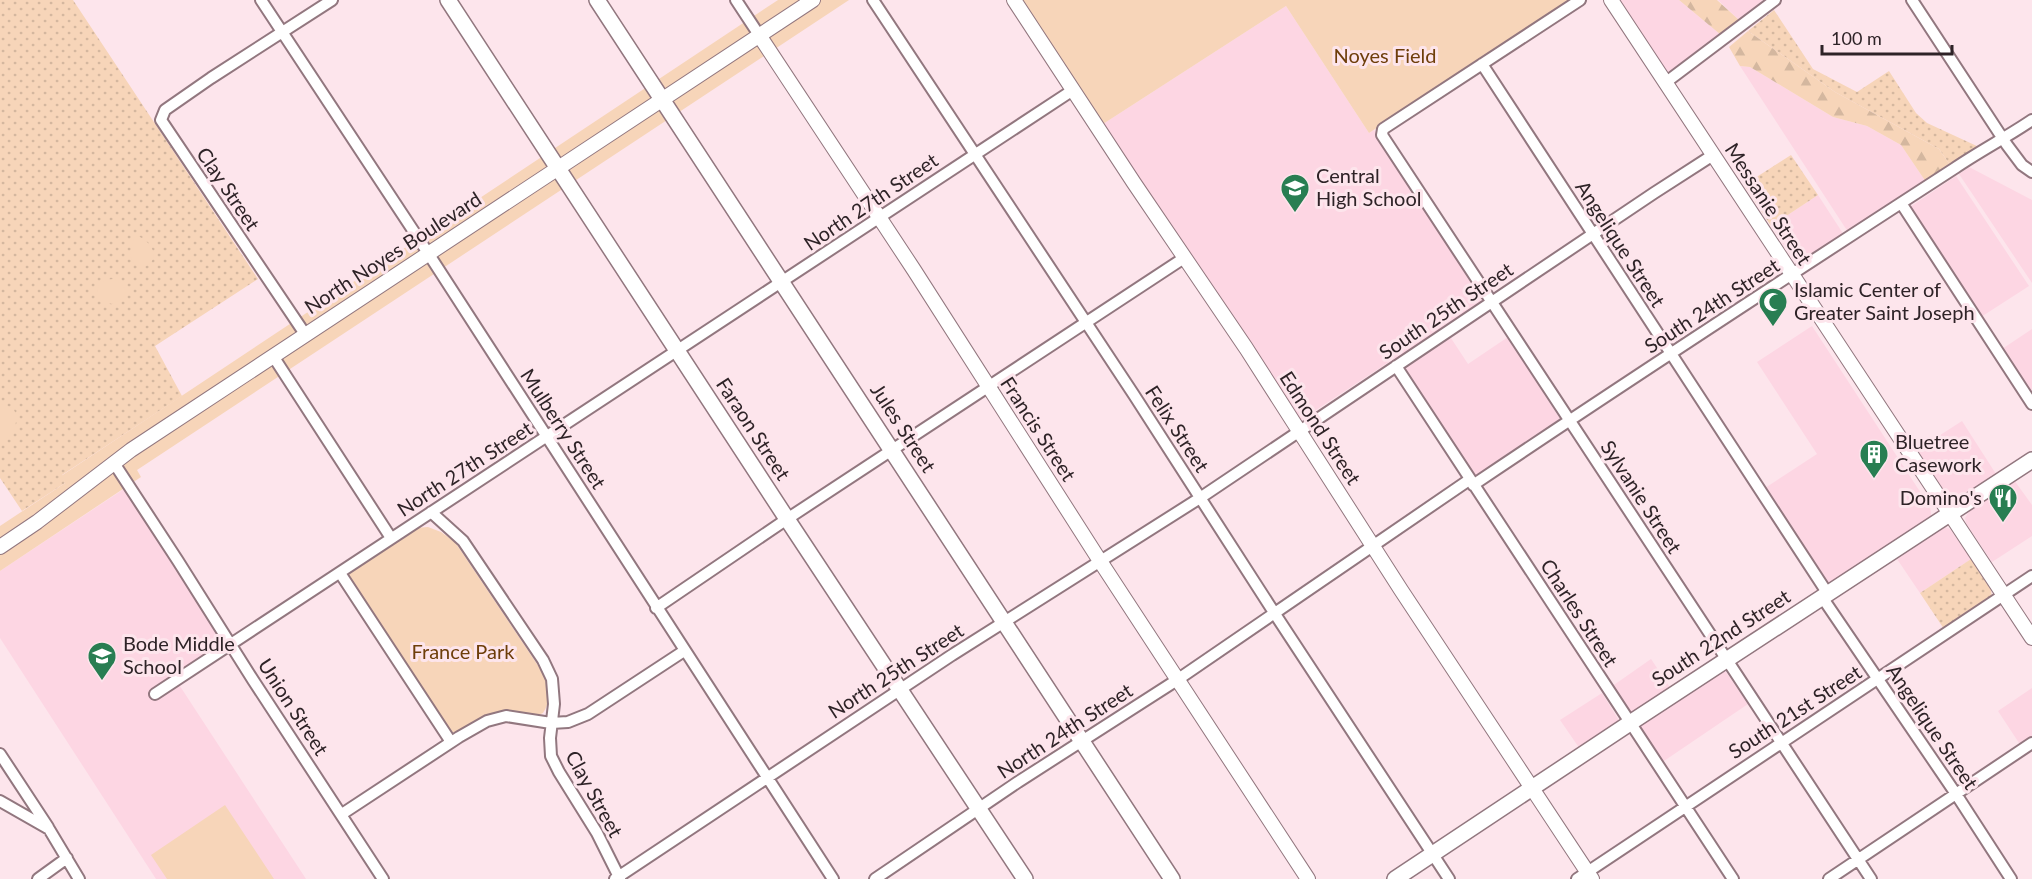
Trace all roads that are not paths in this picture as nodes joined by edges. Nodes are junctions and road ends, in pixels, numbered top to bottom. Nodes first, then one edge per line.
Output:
1 (261, 0) edge
2 (332, 0) edge
3 (448, 0) edge
4 (597, 0) edge
5 (736, 0) edge
6 (813, 0) edge
7 (873, 0) edge
8 (1014, 0) edge
9 (1580, 0) edge
10 (1611, 0) edge
11 (1773, 0) edge
12 (1912, 0) edge
13 (282, 32) junction
14 (759, 35) junction
15 (1482, 64) junction
16 (1665, 83) junction
17 (1073, 90) junction
18 (662, 99) junction
19 (2032, 120) edge
20 (2003, 139) junction
21 (975, 155) junction
22 (1713, 155) junction
23 (558, 168) junction
24 (2032, 172) edge
25 (1901, 203) junction
26 (879, 218) junction
27 (1592, 234) junction
28 (428, 253) junction
29 (1184, 258) junction
30 (1791, 276) junction
31 (783, 283) junction
32 (1491, 302) junction
33 (1086, 322) junction
34 (305, 334) junction
35 (678, 352) junction
36 (1672, 354) junction
37 (273, 356) junction
38 (1396, 366) junction
39 (988, 387) junction
40 (2032, 404) edge
41 (1569, 420) junction
42 (1299, 431) junction
43 (546, 437) junction
44 (892, 450) junction
45 (2032, 460) edge
46 (114, 463) junction
47 (1471, 483) junction
48 (1200, 498) junction
49 (431, 512) junction
50 (1950, 514) junction
51 (787, 519) junction
52 (391, 538) junction
53 (1373, 546) junction
54 (0, 547) edge
55 (1100, 561) junction
56 (340, 573) junction
57 (2032, 576) edge
58 (2003, 595) junction
59 (1825, 596) junction
60 (656, 608) junction
61 (1275, 614) junction
62 (1004, 622) junction
63 (2032, 638) edge
64 (230, 644) junction
65 (684, 651) junction
66 (1726, 660) junction
67 (1177, 680) junction
68 (1878, 680) junction
69 (899, 690) junction
70 (155, 694) dead end
71 (551, 723) junction
72 (1630, 723) junction
73 (451, 742) junction
74 (1081, 742) junction
75 (1781, 743) junction
76 (2032, 743) edge
77 (0, 754) edge
78 (767, 778) junction
79 (1532, 788) junction
80 (1956, 794) junction
81 (0, 801) edge
82 (1685, 806) junction
83 (978, 809) junction
84 (342, 814) junction
85 (49, 829) junction
86 (1433, 854) junction
87 (67, 858) junction
88 (1858, 860) junction
89 (1585, 877) edge
90 (618, 878) edge
91 (38, 879) edge
92 (79, 879) edge
93 (383, 879) edge
94 (833, 879) edge
95 (875, 879) edge
96 (1025, 879) edge
97 (1172, 879) edge
98 (1308, 879) edge
99 (1395, 879) edge
100 (1449, 879) edge
101 (1733, 879) edge
102 (1829, 879) edge
103 (1871, 879) edge
104 (2011, 879) edge

1 - 13 street, Mulberry Street
2 - 13 street
3 - 23 main road, Faraon Street
4 - 18 main road, Jules Street
5 - 14 street, Francis Street
6 - 14 street, North Noyes Boulevard
7 - 21 street, Felix Street
8 - 17 street, Edmond Street
9 - 15 street
10 - 16 street, Messanie Street
11 - 16 street
12 - 20 street
13 - 28 street, Mulberry Street
13 - 34 street, Clay Street
14 - 18 street, North Noyes Boulevard
14 - 26 street, Francis Street
15 - 27 street, Angelique Street
15 - 32 street, Sylvanie Street
16 - 22 street, Messanie Street
17 - 21 street, North 27th Street
17 - 29 street, Edmond Street
18 - 23 street, North Noyes Boulevard
18 - 31 main road, Jules Street
19 - 20 street, South 24th Street
20 - 24 street
20 - 25 street, South 24th Street
21 - 26 street, North 27th Street
21 - 33 street, Felix Street
22 - 27 street, South 25th Street
22 - 30 street, Messanie Street
23 - 28 street, North Noyes Boulevard
23 - 35 main road, Faraon Street
25 - 30 street, South 24th Street
25 - 40 street
26 - 31 street, North 27th Street
26 - 39 street, Francis Street
27 - 32 street, South 25th Street
27 - 36 street, Angelique Street
28 - 34 street, North Noyes Boulevard
28 - 43 street, Mulberry Street
29 - 33 street
29 - 42 street, Edmond Street
30 - 36 street, South 24th Street
30 - 50 street, Messanie Street
31 - 35 street, North 27th Street
31 - 44 main road, Jules Street
32 - 38 street, South 25th Street
32 - 41 street, Sylvanie Street
33 - 39 street
33 - 48 street, Felix Street
34 - 37 street, North Noyes Boulevard
35 - 43 street, North 27th Street
35 - 51 main road, Faraon Street
36 - 41 street, South 24th Street
36 - 59 street, Angelique Street
37 - 46 street, North Noyes Boulevard
37 - 52 street
38 - 42 street, South 25th Street
38 - 47 street, Charles Street
39 - 44 street
39 - 55 street, Francis Street
41 - 47 street, South 24th Street
41 - 66 street, Sylvanie Street
42 - 48 street, South 25th Street
42 - 53 street, Edmond Street
43 - 49 street, North 27th Street
43 - 60 street, Mulberry Street
44 - 51 street
44 - 62 main road, Jules Street
45 - 50 main road, South 22nd Street
46 - 54 street, North Noyes Boulevard
46 - 64 street, Union Street
47 - 53 street, South 24th Street
47 - 72 street, Charles Street
48 - 55 street, North 25th Street
48 - 61 street, Felix Street
49 - 52 street, North 27th Street
49 - 71 street, Clay Street
50 - 58 street, Messanie Street
50 - 59 main road, South 22nd Street
51 - 60 street
51 - 69 main road, Faraon Street
52 - 56 street, North 27th Street
53 - 61 street, South 24th Street
53 - 79 street, Edmond Street
55 - 62 street, North 25th Street
55 - 67 street, Francis Street
56 - 64 street, North 27th Street
56 - 73 street
57 - 58 street, South 21st Street
58 - 63 street, Messanie Street
58 - 68 street, South 21st Street
59 - 66 main road, South 22nd Street
59 - 68 street, Angelique Street
60 - 65 street, Mulberry Street
61 - 67 street, North 24th Street
61 - 86 street, Felix Street
62 - 69 street, North 25th Street
62 - 74 main road, Jules Street
64 - 70 street, North 27th Street
64 - 84 street, Union Street
65 - 71 street
65 - 78 street, Mulberry Street
66 - 72 main road, South 22nd Street
66 - 75 street, Sylvanie Street
67 - 74 street, North 24th Street
67 - 98 street, Francis Street
68 - 75 street, South 21st Street
68 - 80 street, Angelique Street
69 - 78 street, North 25th Street
69 - 83 main road, Faraon Street
71 - 73 street
71 - 90 street, Clay Street
72 - 79 main road, South 22nd Street
72 - 82 street, Charles Street
73 - 84 street
74 - 83 street, North 24th Street
74 - 97 main road, Jules Street
75 - 82 street, South 21st Street
75 - 88 street, Sylvanie Street
76 - 80 street
77 - 85 street
78 - 90 street, North 25th Street
78 - 94 street, Mulberry Street
79 - 86 main road, South 22nd Street
79 - 89 street, Edmond Street
80 - 88 street
80 - 104 street, Angelique Street
81 - 85 street
82 - 89 street, South 21st Street
82 - 101 street, Charles Street
83 - 95 street, North 24th Street
83 - 96 main road, Faraon Street
84 - 93 street, Union Street
85 - 87 street
86 - 99 main road, South 22nd Street
86 - 100 street, Felix Street
87 - 91 street
87 - 92 street
88 - 102 street
88 - 103 street, Sylvanie Street

